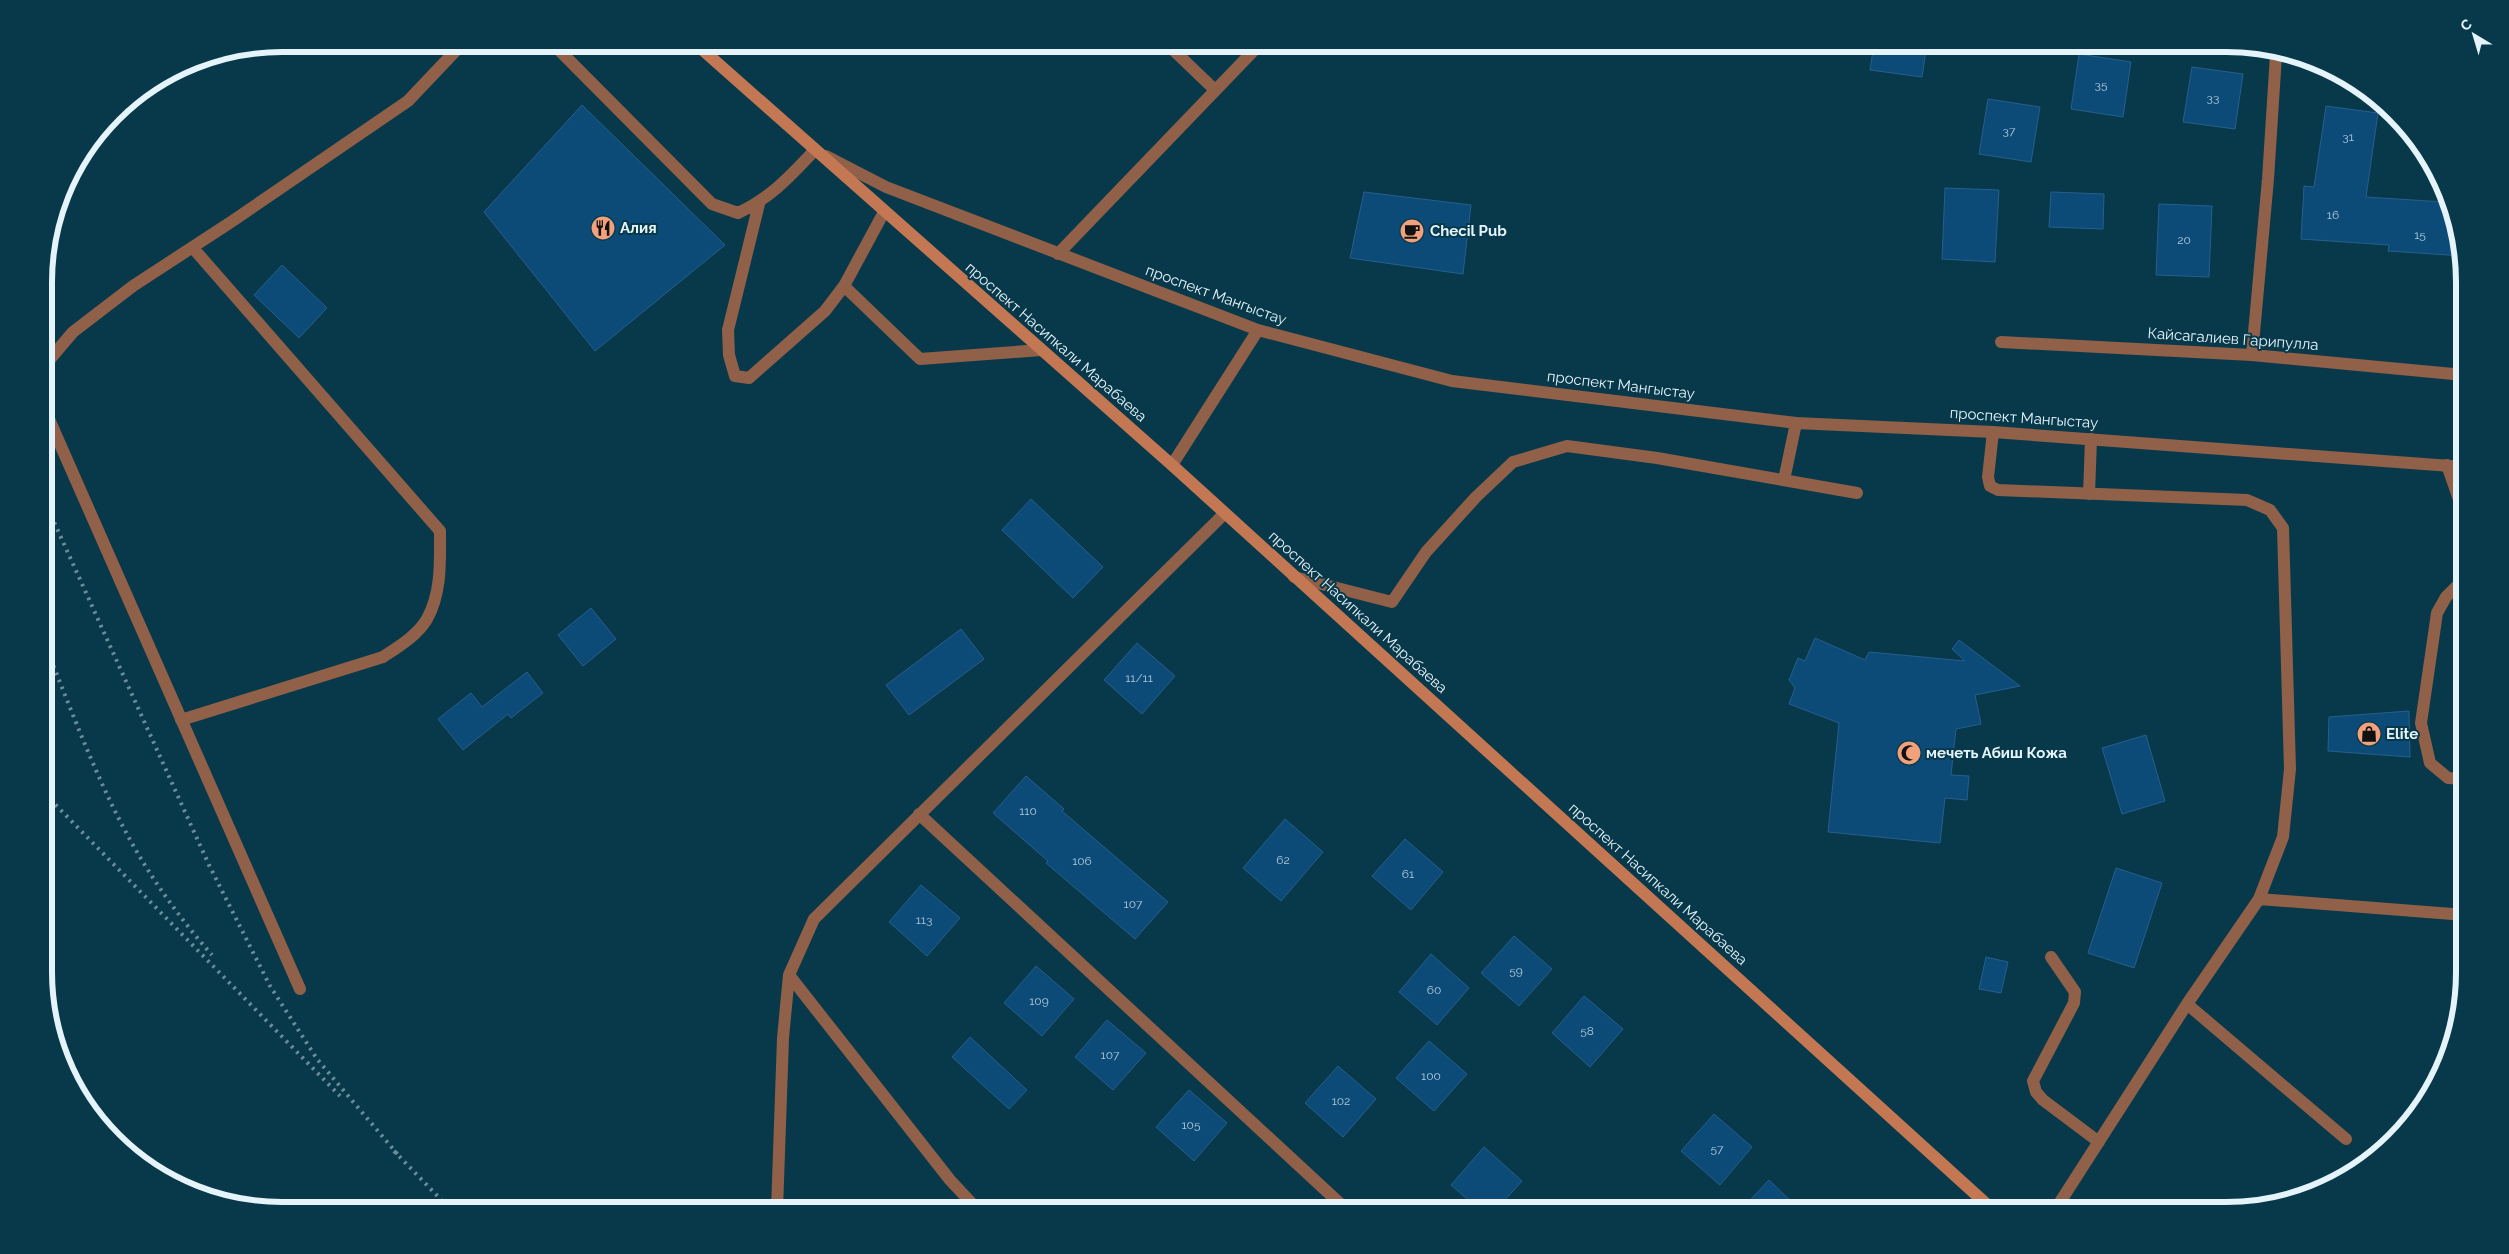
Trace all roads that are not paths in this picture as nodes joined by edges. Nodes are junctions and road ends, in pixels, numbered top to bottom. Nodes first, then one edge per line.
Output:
1 (454, 52) edge
2 (561, 52) edge
3 (705, 52) edge
4 (1175, 52) edge
5 (1252, 52) edge
6 (2276, 58) edge
7 (1215, 90) junction
8 (815, 150) junction
9 (759, 204) junction
10 (884, 212) junction
11 (193, 248) junction
12 (1058, 254) junction
13 (844, 286) junction
14 (1258, 330) junction
15 (2000, 342) dead end
16 (1041, 350) junction
17 (2252, 355) junction
18 (52, 357) edge
19 (2457, 374) edge
20 (1796, 423) junction
21 (52, 426) edge
22 (1992, 432) junction
23 (2091, 439) junction
24 (1172, 465) junction
25 (2447, 466) junction
26 (2457, 467) edge
27 (1784, 480) junction
28 (1857, 493) dead end
29 (2089, 494) junction
30 (2457, 494) edge
31 (1224, 514) junction
32 (1294, 577) junction
33 (2457, 586) edge
34 (180, 720) junction
35 (2457, 779) edge
36 (919, 814) junction
37 (2259, 899) junction
38 (2457, 914) edge
39 (2051, 958) dead end
40 (789, 975) junction
41 (300, 989) dead end
42 (2187, 1004) junction
43 (2346, 1139) dead end
44 (2099, 1142) junction
45 (777, 1202) edge
46 (971, 1202) edge
47 (1338, 1202) edge
48 (1984, 1202) edge
49 (2061, 1202) edge

1 - 11 street
2 - 9 street
3 - 8 main road, проспект Насипкали Марабаева
4 - 7 street
5 - 7 street
6 - 17 street
7 - 12 street
8 - 9 street
8 - 10 main road, проспект Насипкали Марабаева
8 - 12 street, проспект Мангыстау
9 - 13 street
10 - 13 street
10 - 16 main road, проспект Насипкали Марабаева
11 - 18 street
11 - 34 street
12 - 14 street, проспект Мангыстау
13 - 16 street
14 - 20 street, проспект Мангыстау
14 - 24 street
15 - 17 street, Кайсагалиев Гарипулла
16 - 24 main road, проспект Насипкали Марабаева
17 - 19 street, Кайсагалиев Гарипулла
20 - 22 street, проспект Мангыстау
20 - 27 street
21 - 34 street
22 - 23 street, проспект Мангыстау
22 - 29 street
23 - 25 street, проспект Мангыстау
23 - 29 street
24 - 31 main road, проспект Насипкали Марабаева
25 - 26 street, проспект Мангыстау
25 - 30 street
27 - 28 street
27 - 32 street
29 - 37 street
31 - 32 main road, проспект Насипкали Марабаева
31 - 36 street
32 - 48 main road, проспект Насипкали Марабаева
33 - 35 street
34 - 41 street
36 - 40 street
36 - 47 street
37 - 38 street
37 - 42 street
39 - 44 street
40 - 45 street
40 - 46 street
42 - 43 street
42 - 44 street
44 - 49 street

